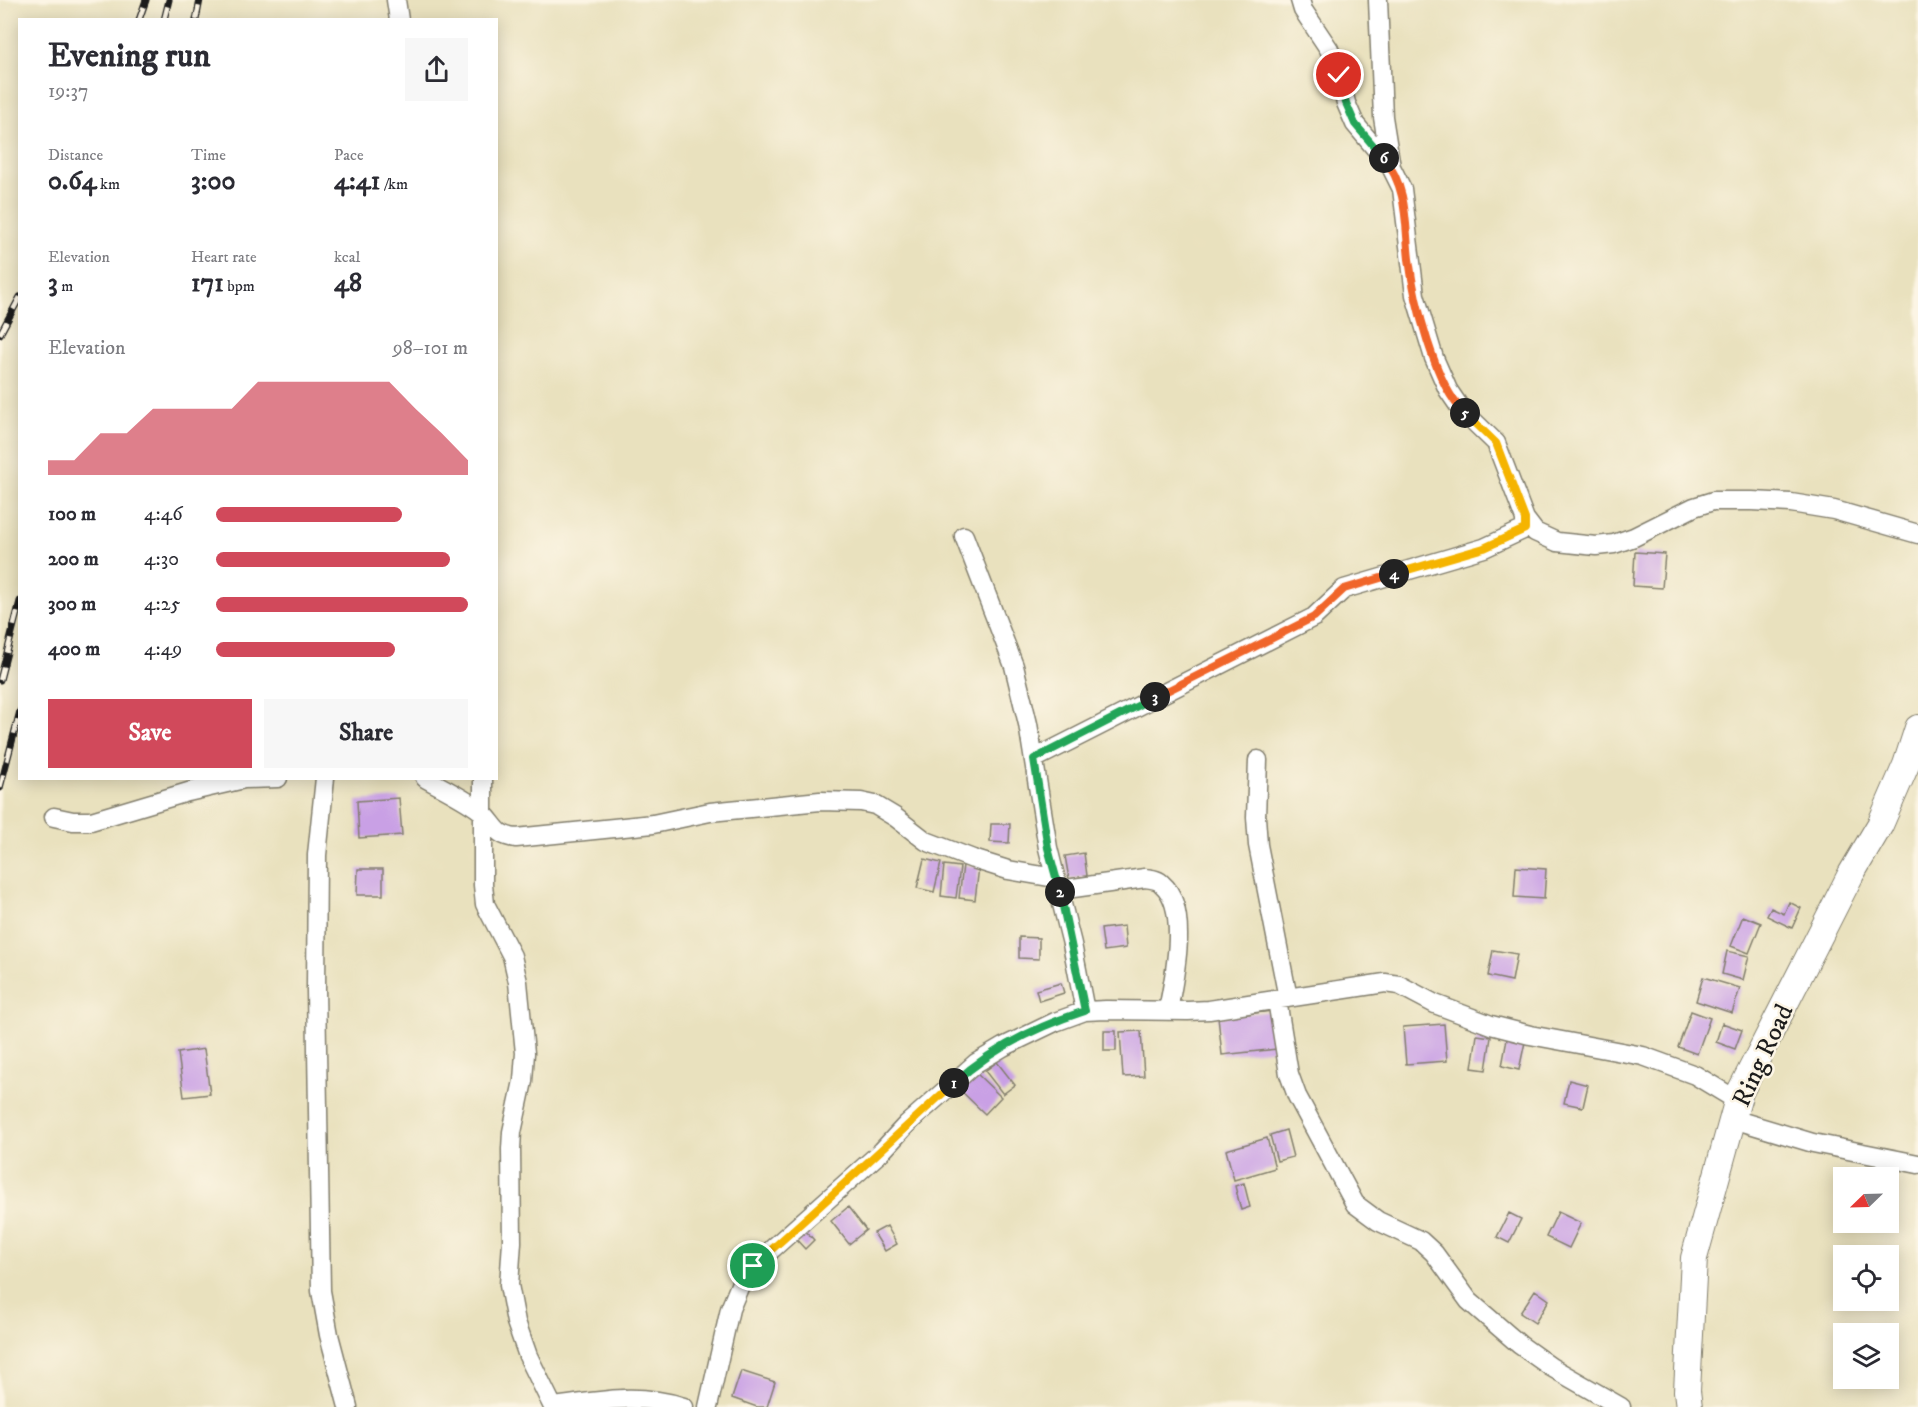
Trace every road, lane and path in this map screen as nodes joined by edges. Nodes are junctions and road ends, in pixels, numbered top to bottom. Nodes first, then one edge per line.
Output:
1 (396, 0) edge
2 (1300, 0) edge
3 (1378, 0) edge
4 (399, 18) edge
5 (1391, 167) junction
6 (1525, 519) junction
7 (1918, 534) edge
8 (964, 536) dead end
9 (1918, 728) edge
10 (1034, 759) junction
11 (1258, 759) dead end
12 (240, 780) edge
13 (325, 780) edge
14 (428, 780) edge
15 (483, 780) edge
16 (483, 813) junction
17 (54, 817) dead end
18 (1057, 884) junction
19 (1283, 999) junction
20 (1168, 1010) junction
21 (1085, 1011) junction
22 (1735, 1110) junction
23 (1918, 1164) edge
24 (348, 1407) edge
25 (553, 1407) edge
26 (684, 1407) edge
27 (708, 1407) edge
28 (1621, 1407) edge
29 (1689, 1407) edge

1 - 4 street
2 - 5 street
3 - 5 street
5 - 6 street
6 - 7 street
6 - 10 street
8 - 10 street
9 - 22 street, Ring Road
10 - 18 street
11 - 19 street
12 - 17 street
13 - 24 street
14 - 16 street
15 - 16 street
16 - 18 street
16 - 25 street
18 - 20 street
18 - 21 street
19 - 20 street
19 - 22 street
19 - 28 street
20 - 21 street
21 - 27 street
22 - 23 street
22 - 29 street, Ring Road
25 - 26 street

